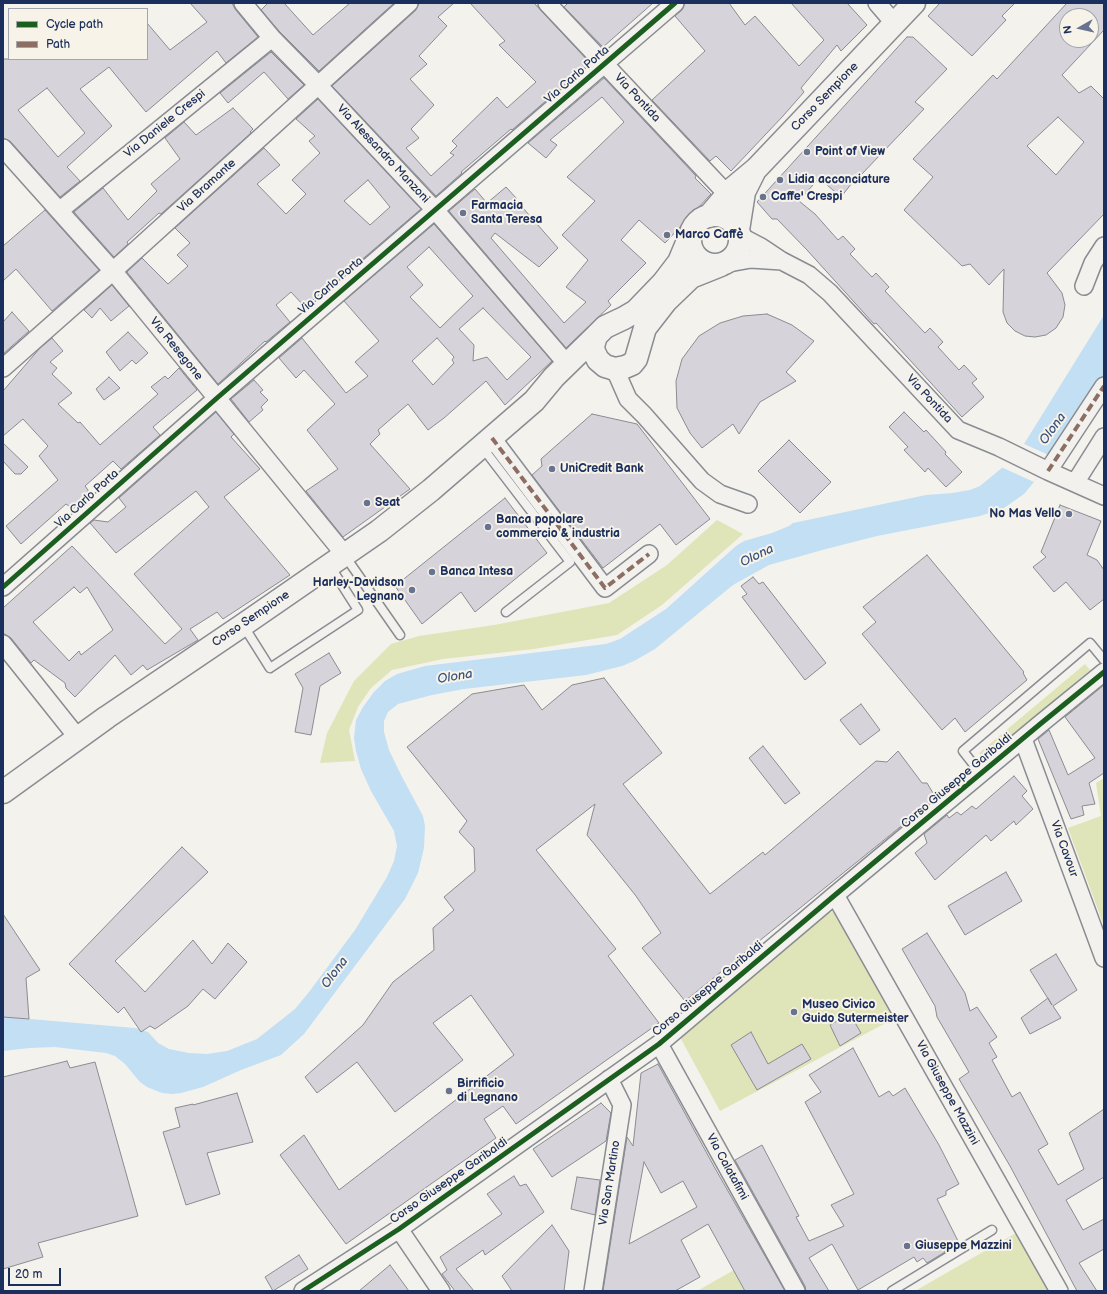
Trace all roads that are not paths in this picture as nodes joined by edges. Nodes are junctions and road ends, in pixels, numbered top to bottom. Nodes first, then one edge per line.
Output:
1 (243, 3) edge
2 (409, 3) edge
3 (547, 3) edge
4 (675, 3) edge
5 (877, 3) edge
6 (914, 3) edge
7 (895, 24) junction
8 (272, 38) junction
9 (605, 64) junction
10 (318, 85) junction
11 (3, 148) edge
12 (756, 169) junction
13 (728, 194) junction
14 (59, 210) junction
15 (434, 210) junction
16 (709, 216) junction
17 (692, 231) junction
18 (739, 233) junction
19 (1104, 246) edge
20 (782, 261) junction
21 (722, 264) junction
22 (113, 271) junction
23 (1084, 286) dead end
24 (596, 336) junction
25 (567, 364) junction
26 (632, 364) junction
27 (607, 366) junction
28 (3, 368) edge
29 (1104, 386) edge
30 (217, 398) junction
31 (534, 401) junction
32 (644, 415) junction
33 (1104, 437) edge
34 (486, 442) junction
35 (1048, 471) junction
36 (1075, 483) junction
37 (1104, 496) edge
38 (748, 504) dead end
39 (649, 554) dead end
40 (337, 560) junction
41 (3, 587) edge
42 (506, 612) dead end
43 (243, 625) junction
44 (400, 635) dead end
45 (3, 644) edge
46 (1104, 660) edge
47 (1104, 672) edge
48 (78, 738) junction
49 (1023, 739) junction
50 (981, 774) junction
51 (3, 792) edge
52 (835, 895) junction
53 (1104, 958) edge
54 (659, 1044) junction
55 (609, 1079) junction
56 (399, 1229) junction
57 (992, 1230) dead end
58 (303, 1291) edge
59 (441, 1291) edge
60 (593, 1291) edge
61 (796, 1291) edge
62 (892, 1291) edge
63 (1059, 1291) edge

1 - 8 street, Via Alessandro Manzoni
2 - 10 street, Via Bramante
3 - 9 street, Via Pontida
4 - 9 street, Via Carlo Porta
5 - 7 street
6 - 7 main road, Corso Sempione
7 - 12 main road, Corso Sempione
8 - 10 street, Via Alessandro Manzoni
8 - 14 street, Via Daniele Crespi
9 - 13 street, Via Pontida
9 - 15 street, Via Carlo Porta
10 - 15 street, Via Alessandro Manzoni
10 - 22 street, Via Bramante
11 - 14 street, Via Resegone
12 - 13 main road, Corso Sempione
12 - 18 main road, Corso Sempione
13 - 16 main road, Corso Sempione
14 - 22 street, Via Resegone
15 - 25 street, Via Alessandro Manzoni
15 - 30 street, Via Carlo Porta
16 - 17 main road, Corso Sempione
16 - 18 main road
17 - 21 main road
17 - 24 main road, Corso Sempione
18 - 20 street, Via Pontida
18 - 21 main road, Corso Sempione
19 - 23 street
20 - 21 street, Via Pontida
20 - 35 street, Via Pontida
21 - 26 main road, Corso Sempione
22 - 28 street, Via Bramante
22 - 30 street, Via Resegone
24 - 25 main road, Corso Sempione
24 - 27 main road
25 - 31 main road, Corso Sempione
26 - 27 main road, Corso Sempione
26 - 32 street
27 - 31 main road, Corso Sempione
27 - 32 street
29 - 35 street
30 - 40 street, Via Resegone
30 - 41 street, Via Carlo Porta
31 - 34 main road, Corso Sempione
32 - 38 street
33 - 36 street
34 - 39 street
34 - 40 main road, Corso Sempione
34 - 42 lane
35 - 36 street, Via Pontida
36 - 37 street, Via Pontida
40 - 43 main road, Corso Sempione
40 - 43 lane
40 - 44 lane
43 - 48 main road, Corso Sempione
45 - 48 street
46 - 50 lane
47 - 49 street, Corso Giuseppe Garibaldi
48 - 51 main road, Corso Sempione
49 - 50 street, Corso Giuseppe Garibaldi
49 - 53 street, Via Cavour
50 - 52 street, Corso Giuseppe Garibaldi
52 - 54 street, Corso Giuseppe Garibaldi
52 - 63 street, Via Giuseppe Mazzini
54 - 55 street, Corso Giuseppe Garibaldi
54 - 61 street, Via Calatafimi
55 - 56 street, Corso Giuseppe Garibaldi
55 - 60 street, Via San Martino
56 - 58 street, Corso Giuseppe Garibaldi
56 - 59 street
57 - 62 lane

